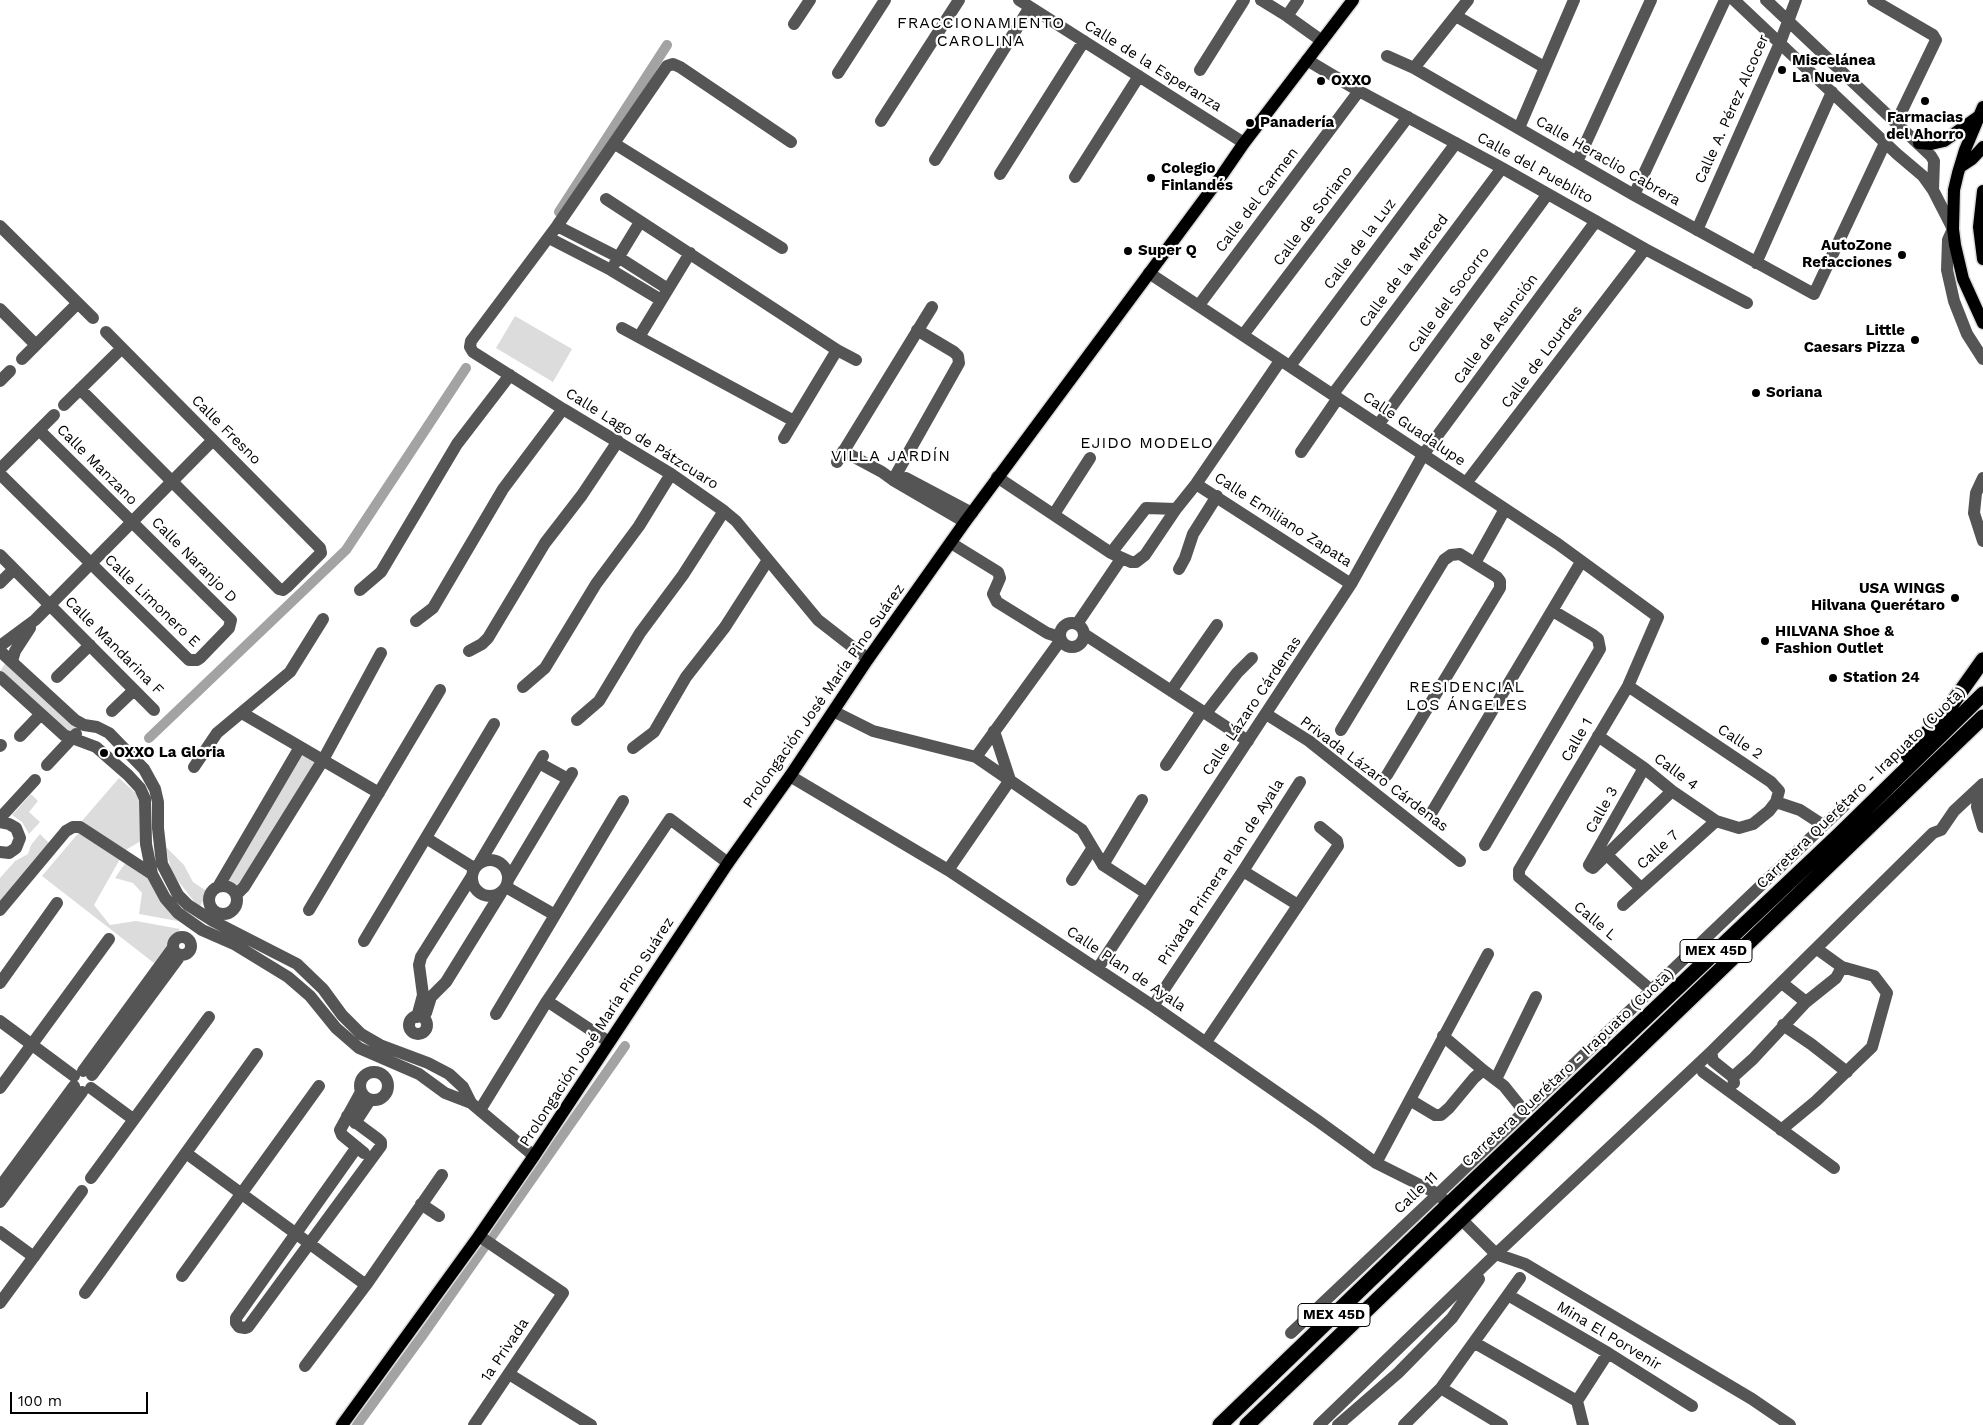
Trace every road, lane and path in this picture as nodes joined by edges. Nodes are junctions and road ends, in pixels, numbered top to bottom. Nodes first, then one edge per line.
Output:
1 (810, 0) edge
2 (886, 0) edge
3 (959, 0) edge
4 (1244, 0) edge
5 (1261, 0) edge
6 (1298, 0) edge
7 (1353, 0) edge
8 (1468, 0) edge
9 (1652, 0) edge
10 (1726, 0) edge
11 (1734, 0) edge
12 (1766, 0) edge
13 (1796, 0) edge
14 (1873, 0) edge
15 (1572, 1) edge
16 (1024, 4) edge
17 (1288, 16) junction
18 (1456, 16) junction
19 (1788, 20) junction
20 (794, 24) dead end
21 (1084, 41) junction
22 (1322, 41) junction
23 (1780, 43) junction
24 (1387, 56) dead end
25 (1307, 60) junction
26 (1544, 67) junction
27 (1414, 68) junction
28 (1200, 70) dead end
29 (838, 73) dead end
30 (1139, 76) junction
31 (1359, 91) junction
32 (1832, 92) junction
33 (1981, 112) edge
34 (1408, 117) junction
35 (881, 121) dead end
36 (1896, 122) junction
37 (1519, 128) junction
38 (791, 142) dead end
39 (1244, 143) junction
40 (1456, 143) junction
41 (1886, 143) junction
42 (1919, 143) junction
43 (615, 144) junction
44 (1983, 147) edge
45 (935, 160) dead end
46 (1577, 162) junction
47 (1960, 167) junction
48 (1502, 168) junction
49 (1000, 174) dead end
50 (1075, 178) dead end
51 (1933, 190) junction
52 (1983, 191) edge
53 (1547, 195) junction
54 (1634, 195) junction
55 (606, 199) dead end
56 (1596, 221) junction
57 (640, 222) junction
58 (0, 226) edge
59 (557, 226) junction
60 (1953, 229) junction
61 (1697, 230) junction
62 (549, 238) junction
63 (782, 248) dead end
64 (1645, 249) junction
65 (690, 253) junction
66 (618, 258) junction
67 (1983, 259) edge
68 (1756, 263) junction
69 (611, 270) junction
70 (1150, 273) junction
71 (668, 289) junction
72 (661, 300) junction
73 (1747, 302) dead end
74 (78, 304) junction
75 (1199, 305) junction
76 (932, 306) dead end
77 (0, 309) edge
78 (93, 318) dead end
79 (1983, 323) edge
80 (622, 328) dead end
81 (917, 330) junction
82 (106, 332) dead end
83 (1244, 336) junction
84 (639, 337) junction
85 (36, 345) junction
86 (122, 348) junction
87 (837, 350) junction
88 (22, 359) dead end
89 (1983, 359) edge
90 (856, 360) dead end
91 (1285, 363) junction
92 (10, 371) dead end
93 (510, 375) junction
94 (0, 381) edge
95 (80, 389) junction
96 (1336, 396) junction
97 (64, 405) dead end
98 (563, 410) junction
99 (54, 415) dead end
100 (794, 422) junction
101 (1378, 425) junction
102 (39, 430) junction
103 (784, 438) dead end
104 (213, 440) junction
105 (618, 442) junction
106 (1301, 452) dead end
107 (1423, 455) junction
108 (1090, 458) dead end
109 (0, 470) edge
110 (0, 474) edge
111 (671, 474) junction
112 (895, 477) junction
113 (997, 477) junction
114 (1983, 478) edge
115 (172, 481) junction
116 (1196, 484) junction
117 (1466, 484) junction
118 (1217, 496) junction
119 (1176, 509) junction
120 (1505, 509) junction
121 (724, 511) junction
122 (1054, 514) junction
123 (968, 517) junction
124 (132, 522) junction
125 (1983, 541) edge
126 (951, 543) junction
127 (0, 555) edge
128 (1116, 556) junction
129 (768, 560) junction
130 (1581, 562) junction
131 (1475, 563) junction
132 (90, 564) junction
133 (14, 569) junction
134 (1179, 569) dead end
135 (0, 583) edge
136 (1351, 584) junction
137 (360, 590) dead end
138 (50, 604) junction
139 (1553, 611) junction
140 (1658, 617) joint
141 (323, 618) dead end
142 (35, 620) junction
143 (416, 621) dead end
144 (1217, 625) dead end
145 (1080, 629) junction
146 (1060, 639) junction
147 (90, 645) junction
148 (0, 646) edge
149 (0, 651) edge
150 (469, 651) dead end
151 (381, 653) dead end
152 (1252, 658) dead end
153 (868, 659) junction
154 (1983, 660) edge
155 (12, 661) junction
156 (192, 661) joint
157 (0, 677) edge
158 (57, 677) dead end
159 (1628, 686) junction
160 (523, 687) dead end
161 (134, 690) junction
162 (440, 690) dead end
163 (1172, 691) junction
164 (1983, 694) edge
165 (154, 710) dead end
166 (112, 711) dead end
167 (835, 712) junction
168 (1204, 712) junction
169 (242, 713) junction
170 (41, 714) junction
171 (1266, 714) junction
172 (1983, 717) edge
173 (577, 720) dead end
174 (494, 724) dead end
175 (84, 726) junction
176 (1341, 730) dead end
177 (994, 731) junction
178 (20, 736) dead end
179 (1598, 736) junction
180 (72, 739) junction
181 (1248, 741) junction
182 (300, 747) junction
183 (633, 748) dead end
184 (976, 758) junction
185 (323, 760) junction
186 (47, 765) dead end
187 (1166, 765) dead end
188 (194, 767) dead end
189 (1644, 768) junction
190 (1386, 775) dead end
191 (790, 776) junction
192 (35, 780) dead end
193 (1010, 780) junction
194 (1300, 782) dead end
195 (1983, 785) edge
196 (1672, 792) junction
197 (379, 793) junction
198 (1142, 800) dead end
199 (623, 801) dead end
200 (1776, 802) junction
201 (1844, 806) dead end
202 (1432, 812) dead end
203 (0, 818) edge
204 (1716, 821) junction
205 (0, 822) edge
206 (1823, 825) junction
207 (1320, 827) dead end
208 (1983, 827) edge
209 (1839, 835) junction
210 (426, 838) junction
211 (1485, 845) dead end
212 (1092, 849) junction
213 (1606, 854) junction
214 (3, 856) edge
215 (1460, 861) dead end
216 (728, 863) junction
217 (1103, 864) junction
218 (475, 869) junction
219 (948, 870) junction
220 (1243, 871) junction
221 (152, 874) junction
222 (1519, 876) joint
223 (1072, 880) dead end
224 (218, 887) junction
225 (505, 887) junction
226 (1641, 888) junction
227 (1146, 893) junction
228 (236, 895) junction
229 (209, 900) junction
230 (57, 903) dead end
231 (1298, 905) junction
232 (1623, 905) dead end
233 (0, 910) edge
234 (309, 910) dead end
235 (200, 913) junction
236 (555, 915) junction
237 (217, 918) junction
238 (197, 927) junction
239 (109, 939) dead end
240 (364, 941) dead end
241 (1817, 949) junction
242 (1488, 954) dead end
243 (1842, 967) junction
244 (1098, 968) junction
245 (0, 983) edge
246 (1782, 983) junction
247 (1651, 990) junction
248 (427, 996) junction
249 (1536, 997) dead end
250 (547, 1001) junction
251 (1806, 1002) junction
252 (1153, 1006) junction
253 (496, 1014) dead end
254 (208, 1016) dead end
255 (0, 1021) edge
256 (1783, 1025) junction
257 (1444, 1036) junction
258 (609, 1042) junction
259 (1206, 1042) junction
260 (31, 1045) junction
261 (257, 1054) dead end
262 (1712, 1057) junction
263 (400, 1059) junction
264 (1698, 1070) junction
265 (1480, 1072) junction
266 (1847, 1072) junction
267 (384, 1075) junction
268 (1733, 1077) junction
269 (1496, 1078) junction
270 (83, 1081) junction
271 (319, 1086) dead end
272 (0, 1088) edge
273 (365, 1096) junction
274 (1738, 1098) junction
275 (1410, 1100) junction
276 (476, 1107) junction
277 (1524, 1111) junction
278 (133, 1119) junction
279 (351, 1120) junction
280 (1781, 1130) junction
281 (357, 1147) junction
282 (186, 1153) junction
283 (534, 1156) junction
284 (371, 1159) junction
285 (1376, 1163) junction
286 (1834, 1168) dead end
287 (442, 1175) dead end
288 (91, 1178) dead end
289 (0, 1187) edge
290 (82, 1191) dead end
291 (241, 1193) junction
292 (1441, 1197) junction
293 (0, 1202) edge
294 (421, 1204) junction
295 (439, 1216) dead end
296 (1467, 1225) dead end
297 (0, 1232) edge
298 (296, 1234) junction
299 (479, 1236) junction
300 (309, 1243) junction
301 (1496, 1254) junction
302 (34, 1257) junction
303 (182, 1276) dead end
304 (1520, 1278) dead end
305 (366, 1285) junction
306 (85, 1293) dead end
307 (1508, 1295) junction
308 (0, 1303) edge
309 (1291, 1333) dead end
310 (1475, 1343) junction
311 (1608, 1353) junction
312 (305, 1366) dead end
313 (509, 1374) junction
314 (1441, 1388) junction
315 (1577, 1402) junction
316 (1692, 1406) dead end
317 (476, 1424) edge
318 (342, 1425) edge
319 (591, 1425) edge
320 (1220, 1425) edge
321 (1246, 1425) edge
322 (1319, 1425) edge
323 (1338, 1425) edge
324 (1404, 1425) edge
325 (1502, 1425) edge
326 (1583, 1425) edge
327 (1790, 1425) edge

1 - 20 street
2 - 29 street
3 - 35 street
4 - 28 street
5 - 17 street
6 - 17 street
7 - 22 main road, Prolongación José María Pino Suárez
8 - 18 street
9 - 46 street
10 - 54 street
11 - 23 street
12 - 19 street
13 - 19 street, Calle A. Pérez Alcocer
14 - 36 street
15 - 26 street
16 - 21 street, Calle de la Esperanza
16 - 45 street
17 - 22 street
18 - 26 street
18 - 27 street
19 - 23 street, Calle A. Pérez Alcocer
19 - 36 street
21 - 30 street, Calle de la Esperanza
21 - 49 street
22 - 25 main road, Prolongación José María Pino Suárez
23 - 32 street
23 - 61 street, Calle A. Pérez Alcocer
24 - 27 street, Calle Heraclio Cabrera
25 - 31 street, Calle del Pueblito
25 - 39 main road, Prolongación José María Pino Suárez
26 - 37 street
27 - 37 street, Calle Heraclio Cabrera
30 - 39 street, Calle de la Esperanza
30 - 50 street
31 - 34 street, Calle del Pueblito
31 - 75 street, Calle del Carmen
32 - 41 street
32 - 68 street
33 - 42 main road
33 - 47 main road
34 - 40 street, Calle del Pueblito
34 - 83 street, Calle de Soriano
36 - 42 street
37 - 46 street, Calle Heraclio Cabrera
38 - 43 street
39 - 70 main road, Prolongación José María Pino Suárez
40 - 48 street, Calle del Pueblito
40 - 91 street, Calle de la Luz
41 - 51 street
41 - 68 street, Calle Heraclio Cabrera
42 - 51 street
43 - 59 street
43 - 63 street
44 - 47 main road
46 - 54 street, Calle Heraclio Cabrera
47 - 60 main road
48 - 53 street, Calle del Pueblito
48 - 96 street, Calle de la Merced
51 - 60 street
52 - 67 main road
53 - 56 street, Calle del Pueblito
53 - 101 street, Calle del Socorro
54 - 61 street, Calle Heraclio Cabrera
55 - 57 street
56 - 64 street, Calle del Pueblito
56 - 107 street, Calle de Asunción
57 - 65 street
57 - 66 street
58 - 74 street
59 - 62 street
59 - 66 street
60 - 79 main road
60 - 89 street
61 - 68 street, Calle Heraclio Cabrera
62 - 69 street
62 - 93 street, Calle Lago de Pátzcuaro
64 - 73 street, Calle del Pueblito
64 - 117 street, Calle de Lourdes
65 - 71 street
65 - 87 street
66 - 69 street
66 - 71 street
69 - 72 street
70 - 75 street, Calle Guadalupe
70 - 113 main road, Prolongación José María Pino Suárez
71 - 72 street
72 - 84 street
74 - 78 street
74 - 85 street
75 - 83 street, Calle Guadalupe
76 - 81 street
77 - 85 street
80 - 84 street
81 - 112 street
81 - 112 street
82 - 86 street, Calle Fresno
83 - 91 street, Calle Guadalupe
84 - 100 street
85 - 88 street
86 - 95 street
86 - 104 street, Calle Fresno
87 - 90 street
87 - 100 street
91 - 96 street, Calle Guadalupe
91 - 116 street, Calle de la Luz
92 - 94 street
93 - 98 street, Calle Lago de Pátzcuaro
93 - 137 street
95 - 97 street
95 - 115 street
96 - 101 street, Calle Guadalupe
96 - 106 street, Calle de la Merced
98 - 105 street, Calle Lago de Pátzcuaro
98 - 143 street
99 - 102 street
100 - 103 street
101 - 107 street, Calle Guadalupe
102 - 109 street
102 - 124 street, Calle Manzano
104 - 115 street
104 - 115 street, Calle Fresno
105 - 111 street, Calle Lago de Pátzcuaro
105 - 150 street
107 - 117 street, Calle Guadalupe
107 - 136 street, Calle Lázaro Cárdenas
108 - 122 street
110 - 132 street, Calle Limonero E
111 - 121 street, Calle Lago de Pátzcuaro
111 - 160 street
112 - 123 street
113 - 122 street
113 - 123 main road, Prolongación José María Pino Suárez
114 - 125 street
115 - 124 street
116 - 118 street, Calle Emiliano Zapata
116 - 119 street, Calle de la Luz
117 - 120 street, Calle Guadalupe
118 - 134 street
118 - 136 street, Calle Emiliano Zapata
119 - 128 street
119 - 128 street, Calle de la Luz
120 - 130 street, Calle Guadalupe
120 - 131 street
121 - 129 street, Calle Lago de Pátzcuaro
121 - 173 street
122 - 128 street
123 - 126 main road, Prolongación José María Pino Suárez
124 - 132 street
124 - 156 street, Calle Naranjo D
126 - 146 street
126 - 153 main road, Prolongación José María Pino Suárez
127 - 133 street, Calle Mandarina F
128 - 145 street
129 - 153 street, Calle Lago de Pátzcuaro
129 - 183 street
130 - 139 street
130 - 140 street, Calle Guadalupe
131 - 176 street
131 - 190 street
132 - 138 street
132 - 156 street, Calle Limonero E
133 - 135 street
133 - 138 street, Calle Mandarina F
136 - 171 street, Calle Lázaro Cárdenas
138 - 142 street
138 - 147 street, Calle Mandarina F
139 - 202 street
139 - 211 street
140 - 159 street, Calle 1
141 - 169 street
142 - 148 street
142 - 155 street
144 - 163 street
145 - 146 street
145 - 146 street
145 - 163 street
146 - 177 street
147 - 158 street
147 - 161 street, Calle Mandarina F
149 - 155 street
151 - 185 street
152 - 168 street
153 - 167 main road, Prolongación José María Pino Suárez
154 - 209 highway
155 - 175 street
157 - 170 street
159 - 179 street, Calle 1
159 - 200 street, Calle 2
161 - 165 street, Calle Mandarina F
161 - 166 street
162 - 197 street
163 - 168 street
164 - 209 highway, Carretera Querétaro - Irapuato (Cuota) / MEX 45D
167 - 184 street
167 - 191 main road, Prolongación José María Pino Suárez
168 - 181 street
168 - 187 street
169 - 182 street
169 - 188 street
170 - 178 street
170 - 180 street
171 - 181 street, Calle Lázaro Cárdenas
171 - 215 street, Privada Lázaro Cárdenas
172 - 321 highway, MEX 45D
174 - 210 street
175 - 180 street
175 - 235 street
177 - 184 street
177 - 193 street
179 - 189 street, Calle 4
179 - 222 street, Calle 1
180 - 186 street
180 - 221 street
181 - 227 street, Calle Lázaro Cárdenas
182 - 185 street
182 - 224 street
184 - 193 street
185 - 197 street
185 - 228 street
189 - 196 street, Calle 4
189 - 213 street, Calle 3
191 - 216 main road, Prolongación José María Pino Suárez
191 - 219 street, Calle Plan de Ayala
192 - 203 street
193 - 212 street
193 - 219 street
194 - 220 street, Privada Primera Plan de Ayala
195 - 208 street
195 - 241 street
196 - 204 street, Calle 4
196 - 213 street
197 - 234 street
198 - 217 street
199 - 236 street
200 - 204 street, Calle 4
200 - 206 street
201 - 206 street, Calle 11
204 - 226 street, Calle 7
205 - 214 street
206 - 247 street, Calle 11
207 - 231 street
209 - 320 highway, Carretera Querétaro - Irapuato (Cuota) / MEX 45D
210 - 218 street
210 - 240 street
212 - 217 street
212 - 223 street
213 - 226 street
216 - 250 street
216 - 258 main road, Prolongación José María Pino Suárez
217 - 227 street
218 - 225 street
218 - 225 street
218 - 225 street
218 - 248 street
219 - 244 street, Calle Plan de Ayala
220 - 231 street
220 - 252 street, Privada Primera Plan de Ayala
221 - 233 street
221 - 238 street
222 - 247 street, Calle L
224 - 228 street
224 - 229 street
225 - 236 street
225 - 248 street
226 - 232 street, Calle 7
227 - 244 street, Calle Lázaro Cárdenas
228 - 237 street
229 - 235 street
229 - 237 street
230 - 245 street
231 - 259 street
235 - 237 street
235 - 238 street
236 - 253 street
237 - 238 street
237 - 263 street
238 - 263 street
238 - 270 street
239 - 260 street
241 - 243 street
241 - 246 street
242 - 257 street
243 - 251 street
243 - 266 street
244 - 252 street, Calle Plan de Ayala
246 - 251 street
246 - 262 street
247 - 277 street, Calle 11
248 - 263 street
249 - 269 street
250 - 258 street
250 - 276 street
251 - 256 street
252 - 259 street, Calle Plan de Ayala
254 - 278 street
255 - 260 street
256 - 266 street
256 - 268 street
257 - 265 street
257 - 275 street
258 - 283 main road, Prolongación José María Pino Suárez
259 - 285 street, Calle Plan de Ayala
260 - 270 street
260 - 272 street
261 - 282 street
262 - 264 street
262 - 268 street
263 - 267 street
263 - 276 street
263 - 276 street
264 - 274 street
264 - 301 street
265 - 269 street
265 - 275 street
266 - 280 street
267 - 273 street
267 - 273 street
268 - 274 street
269 - 277 street
270 - 278 street
270 - 289 street
270 - 293 street
271 - 291 street
273 - 279 street
274 - 280 street
275 - 285 street
276 - 283 street
277 - 292 street, Calle 11
278 - 288 street
279 - 281 street
279 - 284 street
280 - 286 street
281 - 284 street
281 - 298 street
282 - 291 street
282 - 306 street
283 - 299 main road, Prolongación José María Pino Suárez
284 - 300 street
285 - 292 street, Calle Plan de Ayala
287 - 294 street
290 - 302 street
291 - 298 street
291 - 303 street
292 - 309 street, Calle 11
294 - 295 street
294 - 305 street
296 - 301 street
297 - 302 street
298 - 300 street
298 - 300 street
299 - 313 street, 1a Privada
299 - 318 main road, Prolongación José María Pino Suárez
300 - 305 street
301 - 322 street
301 - 323 street
301 - 327 street
302 - 308 street
304 - 307 street
305 - 312 street
307 - 310 street
307 - 311 street, Mina El Porvenir
310 - 314 street
310 - 315 street
311 - 315 street
311 - 316 street, Mina El Porvenir
313 - 317 street, 1a Privada
313 - 319 street
314 - 324 street
314 - 325 street
315 - 326 street

